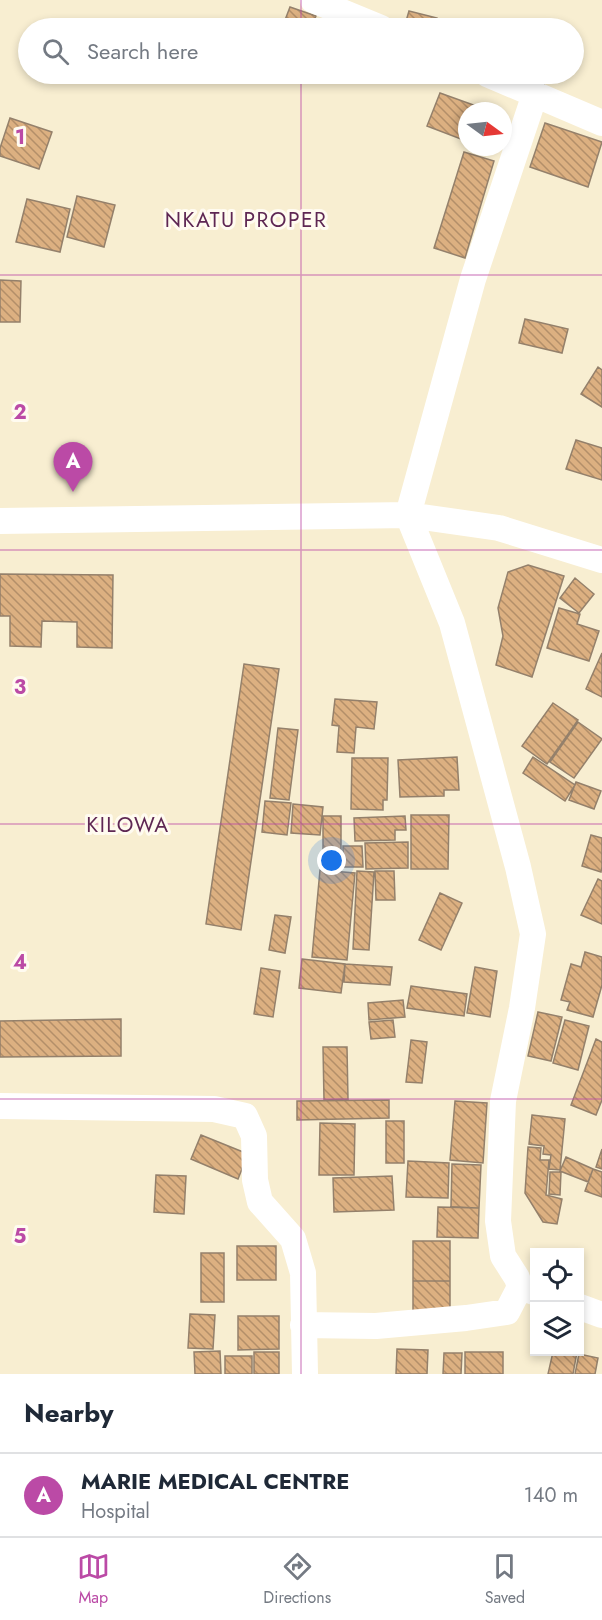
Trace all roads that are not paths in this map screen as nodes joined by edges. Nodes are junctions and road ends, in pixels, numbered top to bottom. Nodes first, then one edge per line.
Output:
1 (314, 0) edge
2 (357, 18) edge
3 (512, 84) edge
4 (536, 94) junction
5 (602, 123) edge
6 (408, 514) junction
7 (0, 521) edge
8 (602, 560) edge
9 (0, 1106) edge
10 (527, 1289) edge
11 (584, 1309) edge
12 (602, 1316) edge
13 (303, 1325) junction
14 (305, 1374) edge

1 - 2 street
3 - 4 street
4 - 5 street
4 - 6 street
6 - 7 street
6 - 8 street
6 - 10 street
9 - 13 street
10 - 13 street
11 - 12 street
13 - 14 street

